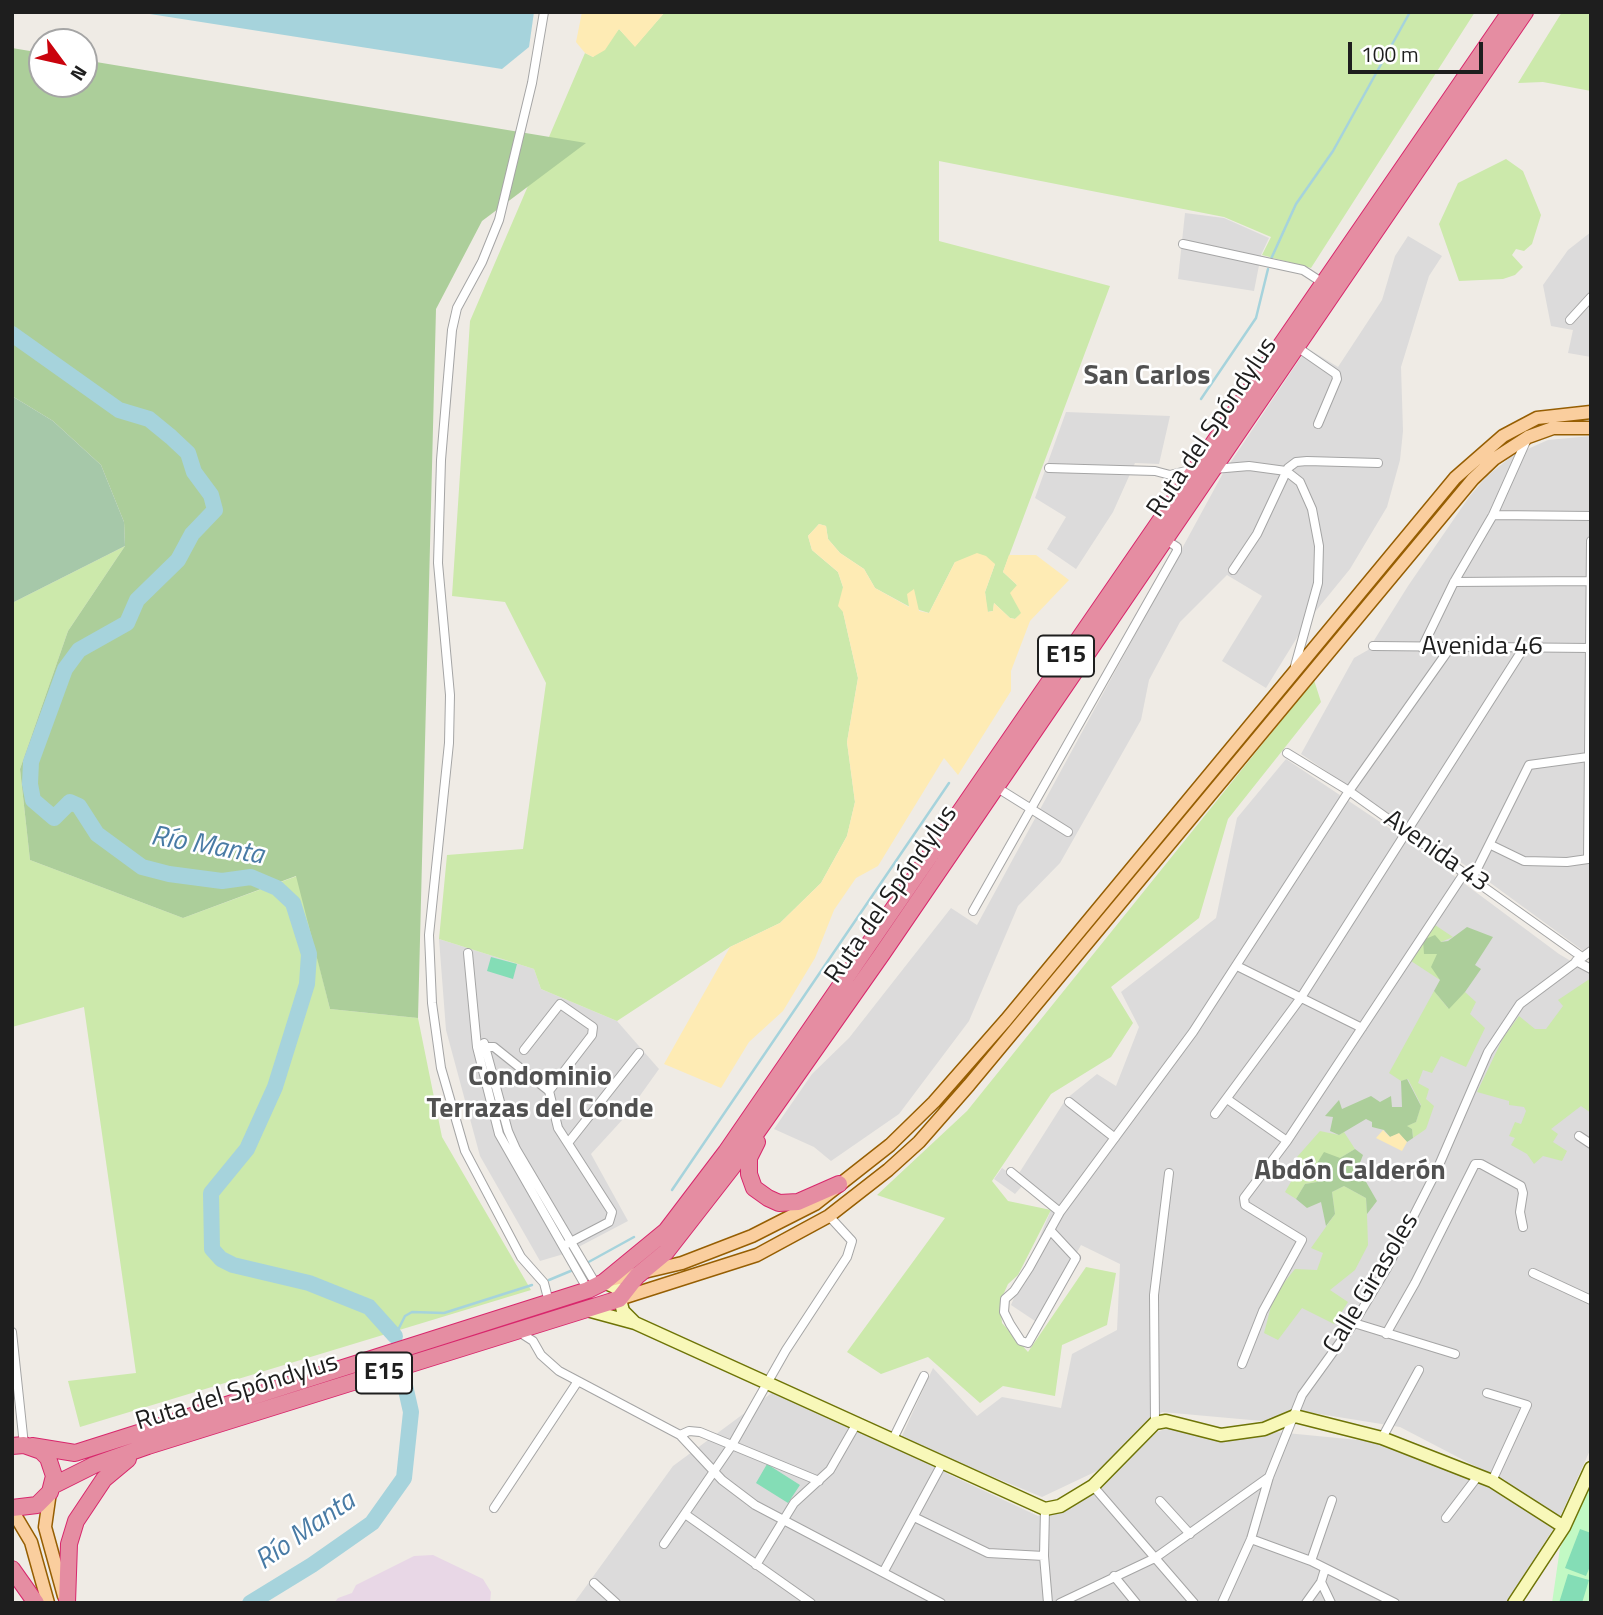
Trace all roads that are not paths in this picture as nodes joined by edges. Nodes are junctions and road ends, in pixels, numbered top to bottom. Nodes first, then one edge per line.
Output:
1 (544, 12) edge
2 (1510, 12) edge
3 (1525, 12) edge
4 (1183, 244) dead end
5 (1325, 285) junction
6 (1591, 297) edge
7 (1570, 320) dead end
8 (1297, 347) junction
9 (1591, 412) edge
10 (1318, 424) dead end
11 (1591, 428) edge
12 (1528, 437) junction
13 (1378, 463) dead end
14 (1049, 468) dead end
15 (1213, 469) junction
16 (1286, 471) junction
17 (1195, 472) junction
18 (1493, 515) junction
19 (1591, 516) edge
20 (1166, 540) junction
21 (1591, 541) edge
22 (1233, 570) dead end
23 (1589, 581) edge
24 (1454, 582) junction
25 (1373, 646) dead end
26 (1422, 648) junction
27 (1450, 648) junction
28 (1590, 648) edge
29 (1523, 649) junction
30 (1293, 672) junction
31 (1590, 715) edge
32 (1287, 753) dead end
33 (1588, 757) junction
34 (996, 787) junction
35 (1349, 791) junction
36 (1031, 809) junction
37 (1068, 832) dead end
38 (1405, 832) junction
39 (1491, 845) junction
40 (1469, 874) junction
41 (973, 911) dead end
42 (1591, 951) edge
43 (468, 953) dead end
44 (1579, 959) junction
45 (1237, 966) junction
46 (1591, 970) edge
47 (1300, 999) junction
48 (1362, 1028) junction
49 (482, 1046) junction
50 (524, 1050) dead end
51 (639, 1054) dead end
52 (549, 1091) junction
53 (1227, 1098) junction
54 (1069, 1102) dead end
55 (772, 1108) junction
56 (1215, 1114) dead end
57 (1579, 1136) dead end
58 (1115, 1138) junction
59 (1287, 1141) junction
60 (568, 1143) junction
61 (1591, 1144) edge
62 (1011, 1172) dead end
63 (1169, 1172) dead end
64 (839, 1184) junction
65 (545, 1204) junction
66 (1060, 1212) junction
67 (829, 1216) junction
68 (1523, 1227) dead end
69 (1049, 1230) junction
70 (572, 1241) junction
71 (563, 1246) junction
72 (1533, 1273) dead end
73 (637, 1276) junction
74 (596, 1286) junction
75 (620, 1299) junction
76 (1591, 1300) edge
77 (549, 1302) junction
78 (587, 1310) junction
79 (635, 1323) junction
80 (1354, 1323) junction
81 (12, 1332) edge
82 (519, 1332) junction
83 (1385, 1334) junction
84 (1455, 1354) dead end
85 (1242, 1364) dead end
86 (1419, 1370) dead end
87 (924, 1376) dead end
88 (578, 1381) junction
89 (769, 1383) junction
90 (1487, 1393) dead end
91 (1295, 1416) junction
92 (857, 1423) junction
93 (1155, 1423) junction
94 (680, 1435) junction
95 (1382, 1438) junction
96 (893, 1439) junction
97 (23, 1446) edge
98 (148, 1446) junction
99 (732, 1446) junction
100 (1591, 1459) edge
101 (942, 1464) junction
102 (1591, 1468) edge
103 (715, 1470) junction
104 (1478, 1476) junction
105 (1269, 1477) junction
106 (819, 1481) junction
107 (1492, 1482) junction
108 (1093, 1486) junction
109 (1581, 1487) junction
110 (51, 1489) junction
111 (1332, 1500) dead end
112 (1160, 1501) dead end
113 (494, 1508) dead end
114 (12, 1509) edge
115 (1045, 1509) junction
116 (685, 1514) junction
117 (914, 1517) junction
118 (1446, 1518) dead end
119 (782, 1521) junction
120 (1564, 1527) junction
121 (1190, 1534) junction
122 (1251, 1539) junction
123 (664, 1544) dead end
124 (1044, 1556) junction
125 (1155, 1558) junction
126 (1311, 1561) junction
127 (756, 1565) junction
128 (12, 1569) edge
129 (1325, 1569) junction
130 (884, 1571) junction
131 (1114, 1576) junction
132 (594, 1583) dead end
133 (1321, 1583) junction
134 (36, 1603) edge
135 (48, 1603) edge
136 (67, 1603) edge
137 (616, 1603) edge
138 (811, 1603) edge
139 (941, 1603) edge
140 (1048, 1603) edge
141 (1059, 1603) edge
142 (1136, 1603) edge
143 (1194, 1603) edge
144 (1222, 1603) edge
145 (1306, 1603) edge
146 (1331, 1603) edge
147 (1395, 1603) edge
148 (1514, 1603) edge

1 - 77 street
2 - 5 highway, Ruta del Spóndylus / E15
3 - 8 highway, Ruta del Spóndylus / E15
4 - 5 street
5 - 17 highway, Ruta del Spóndylus / E15
6 - 7 street
8 - 10 street
8 - 15 highway, Ruta del Spóndylus / E15
9 - 30 main road
11 - 12 main road
12 - 18 street
12 - 67 main road
13 - 16 street
14 - 17 street
15 - 16 street
15 - 20 highway, Ruta del Spóndylus / E15
16 - 22 street
16 - 30 street
17 - 74 highway, Ruta del Spóndylus / E15
18 - 19 street
18 - 24 street
20 - 34 highway, Ruta del Spóndylus / E15
20 - 36 street
21 - 23 street
23 - 24 street
23 - 28 street
24 - 26 street
25 - 26 street, Avenida 46
26 - 27 street, Avenida 46
27 - 29 street, Avenida 46
27 - 35 street
28 - 29 street, Avenida 46
28 - 31 street
29 - 38 street
30 - 64 main road
31 - 33 street
32 - 35 street, Avenida 43
33 - 39 street
33 - 39 street
34 - 36 street
34 - 55 highway, Ruta del Spóndylus / E15
35 - 38 street, Avenida 43
35 - 45 street
36 - 37 street
36 - 41 street
38 - 40 street, Avenida 43
38 - 47 street
39 - 40 street
40 - 44 street, Avenida 43
40 - 48 street
42 - 44 street, Calle Girasoles
43 - 49 street
44 - 46 street, Avenida 43
44 - 80 street, Calle Girasoles
45 - 47 street
45 - 58 street
47 - 48 street
47 - 53 street
48 - 59 street
49 - 52 street
49 - 65 street
50 - 52 street
51 - 60 street
52 - 60 street
53 - 56 street
53 - 59 street
54 - 58 street
55 - 64 highway
55 - 73 highway, Ruta del Spóndylus / E15
57 - 61 street
58 - 66 street
59 - 85 street
60 - 70 street
62 - 66 street
63 - 93 street
64 - 73 main road
65 - 70 street
65 - 71 street
66 - 69 street
67 - 75 main road
67 - 89 street
68 - 83 street
69 - 69 street
70 - 71 street
70 - 74 street
71 - 74 street
72 - 76 street
73 - 74 main road
73 - 75 highway, Ruta del Spóndylus / E15
74 - 75 street
74 - 77 highway, Ruta del Spóndylus / E15
75 - 78 highway, Ruta del Spóndylus / E15
75 - 79 street
77 - 97 highway, Ruta del Spóndylus / E15
78 - 79 street
78 - 82 highway, Ruta del Spóndylus / E15
79 - 89 street
80 - 83 street
80 - 91 street, Calle Girasoles
81 - 97 street
82 - 88 street
82 - 98 highway, Ruta del Spóndylus / E15
83 - 84 street
86 - 95 street
87 - 96 street
88 - 94 street
88 - 113 street
89 - 92 street
89 - 99 street
90 - 107 street
91 - 93 street
91 - 95 street
91 - 105 street, Calle Girasoles
92 - 96 street
92 - 106 street
93 - 108 street
94 - 99 street
94 - 103 street
95 - 104 street
96 - 101 street
97 - 110 highway
98 - 110 highway, Ruta del Spóndylus / E15
98 - 136 highway
99 - 103 street
99 - 106 street
100 - 109 street
101 - 115 street
101 - 117 street
102 - 109 street
103 - 116 street
103 - 119 street
104 - 107 street
104 - 118 street
105 - 121 street
105 - 122 street, Calle Girasoles
106 - 119 street
107 - 120 street
108 - 115 street
108 - 125 street
109 - 120 street
110 - 114 highway, E15
110 - 136 main road
111 - 126 street
112 - 121 street
114 - 135 main road
115 - 124 street
116 - 123 street
116 - 127 street
117 - 124 street
117 - 130 street
119 - 127 street
119 - 130 street
120 - 148 street
121 - 125 street
122 - 126 street
122 - 144 street, Calle Girasoles
124 - 140 street
125 - 131 street
125 - 143 street
126 - 129 street
127 - 138 street
128 - 134 highway
129 - 133 street
129 - 147 street
130 - 139 street
131 - 141 street
131 - 142 street
132 - 137 street
133 - 145 street
133 - 146 street

